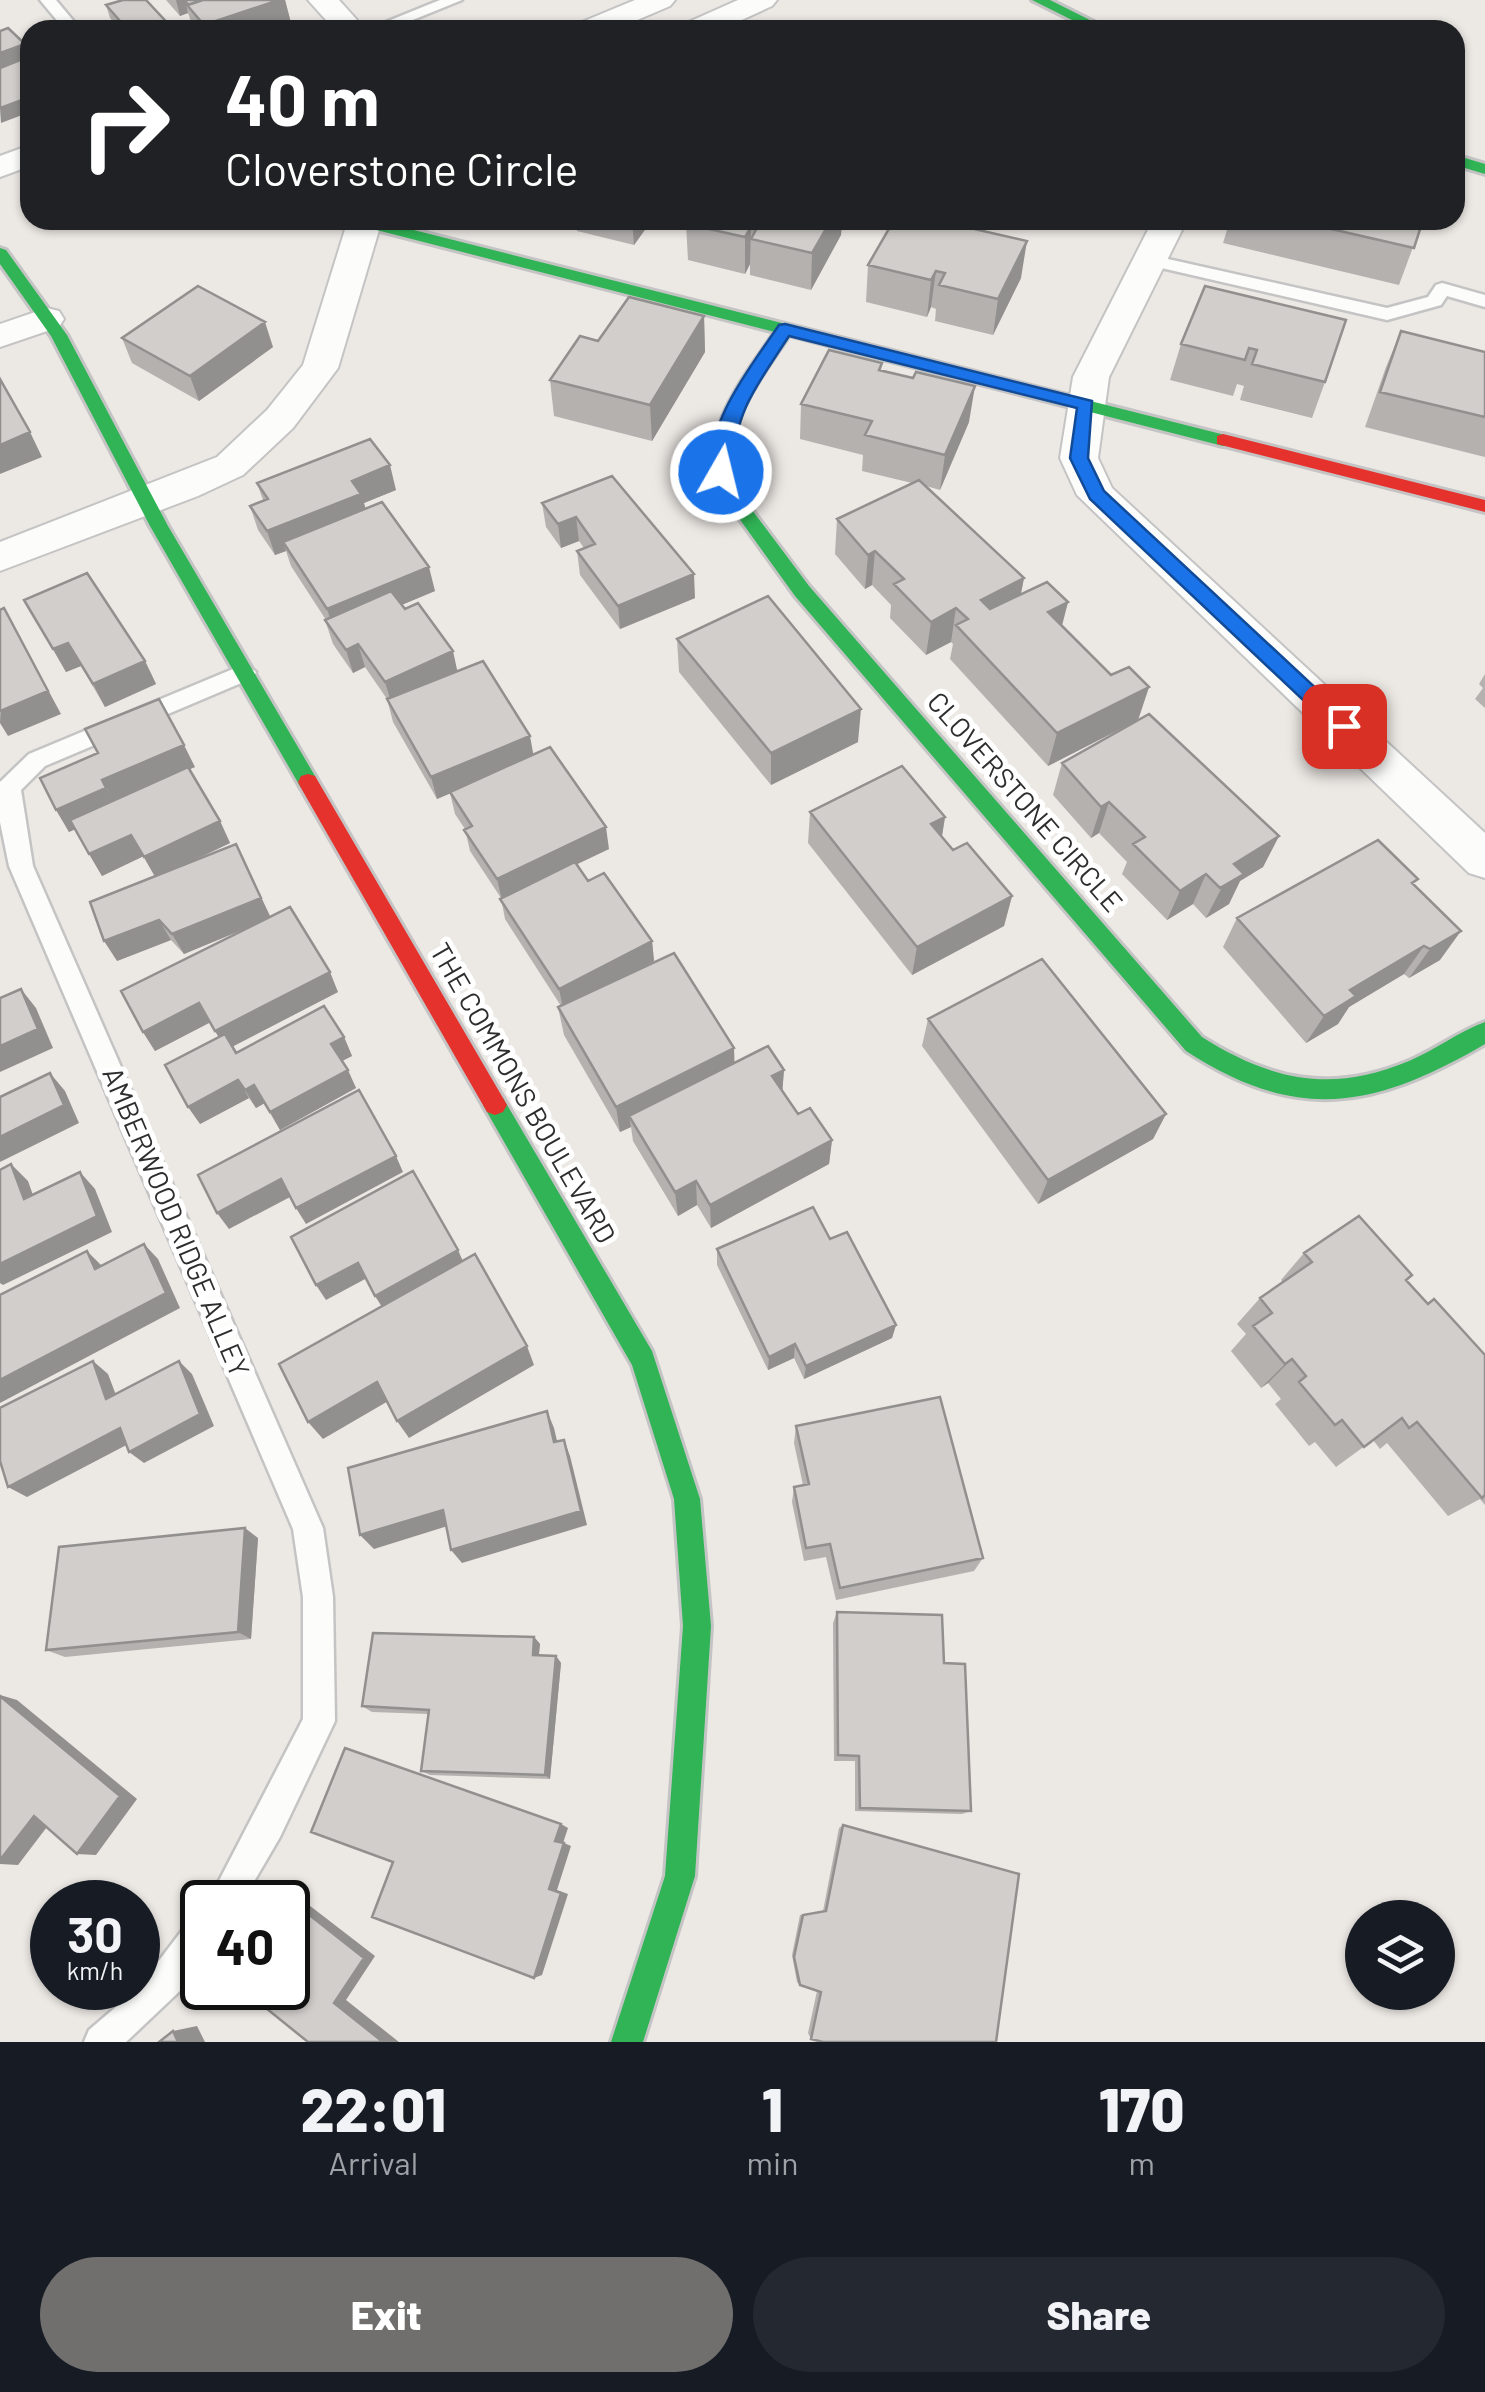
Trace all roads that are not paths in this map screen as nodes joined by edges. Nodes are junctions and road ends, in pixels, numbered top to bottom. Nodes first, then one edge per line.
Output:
1 (48, 0) edge
2 (323, 0) edge
3 (454, 0) edge
4 (660, 0) edge
5 (762, 0) edge
6 (1039, 0) edge
7 (65, 20) edge
8 (342, 20) edge
9 (401, 20) edge
10 (612, 20) edge
11 (717, 20) edge
12 (1081, 20) edge
13 (361, 230) edge
14 (399, 230) edge
15 (1165, 230) edge
16 (0, 253) edge
17 (1150, 260) junction
18 (1485, 301) edge
19 (47, 319) junction
20 (785, 329) junction
21 (0, 336) edge
22 (1086, 405) junction
23 (144, 501) junction
24 (1485, 506) edge
25 (0, 557) edge
26 (244, 672) junction
27 (1485, 860) edge
28 (1485, 1032) edge
29 (237, 1880) edge
30 (180, 1962) edge
31 (102, 2042) edge
32 (627, 2042) edge

1 - 7 lane
2 - 8 street
3 - 9 lane
4 - 10 street
5 - 11 street
6 - 12 street
13 - 23 street
14 - 20 street
15 - 17 street
16 - 19 street, THE COMMONS BOULEVARD
17 - 18 lane
17 - 22 street
19 - 21 street
19 - 23 street, THE COMMONS BOULEVARD
20 - 22 street
20 - 28 street, CLOVERSTONE CIRCLE
22 - 24 street
22 - 27 street
23 - 25 street
23 - 26 street, THE COMMONS BOULEVARD
26 - 29 lane, AMBERWOOD RIDGE ALLEY
26 - 32 street, THE COMMONS BOULEVARD
30 - 31 lane

